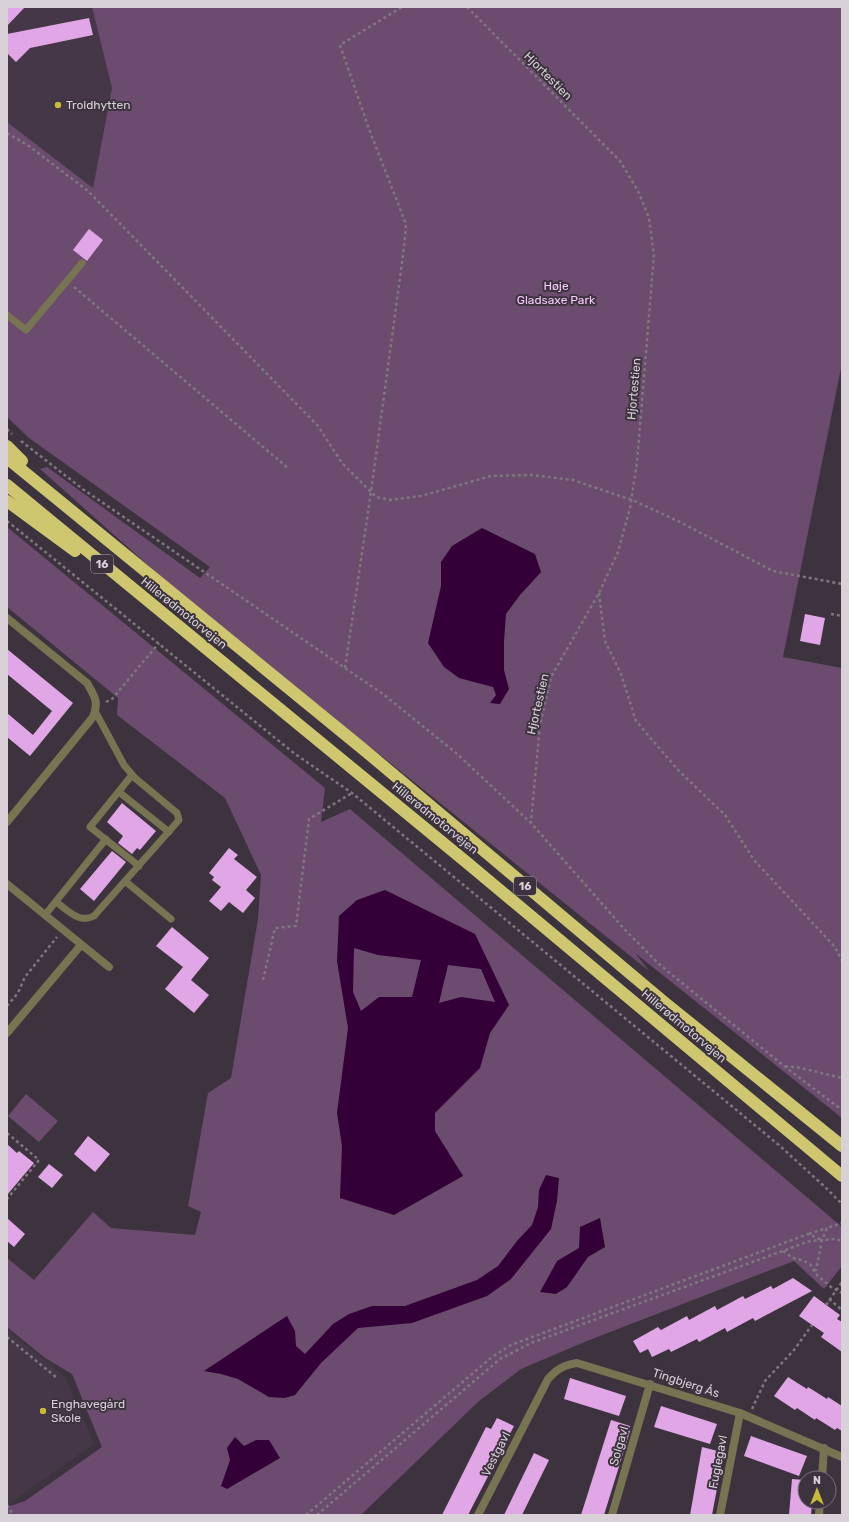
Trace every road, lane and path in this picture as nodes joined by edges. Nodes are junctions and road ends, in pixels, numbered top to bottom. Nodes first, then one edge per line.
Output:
1 (402, 7) edge
2 (467, 7) edge
3 (7, 133) edge
4 (82, 263) dead end
5 (67, 282) junction
6 (9, 317) edge
7 (7, 429) edge
8 (7, 446) edge
9 (7, 458) edge
10 (288, 468) dead end
11 (7, 486) edge
12 (371, 492) junction
13 (632, 500) junction
14 (7, 501) edge
15 (80, 518) junction
16 (7, 521) edge
17 (842, 584) edge
18 (599, 593) junction
19 (831, 614) dead end
20 (842, 616) edge
21 (7, 618) edge
22 (198, 642) junction
23 (159, 643) junction
24 (345, 668) junction
25 (96, 709) junction
26 (132, 775) junction
27 (119, 792) junction
28 (352, 793) junction
29 (7, 822) edge
30 (531, 823) junction
31 (169, 832) junction
32 (106, 839) junction
33 (139, 866) junction
34 (125, 881) junction
35 (7, 884) edge
36 (56, 902) junction
37 (45, 915) junction
38 (171, 919) dead end
39 (63, 930) junction
40 (81, 945) junction
41 (842, 961) edge
42 (109, 967) dead end
43 (263, 980) dead end
44 (7, 1006) edge
45 (7, 1033) edge
46 (784, 1066) junction
47 (842, 1078) edge
48 (842, 1110) edge
49 (7, 1133) edge
50 (842, 1146) edge
51 (842, 1176) edge
52 (7, 1199) edge
53 (842, 1204) edge
54 (842, 1223) edge
55 (827, 1228) junction
56 (808, 1234) junction
57 (822, 1240) junction
58 (842, 1241) edge
59 (783, 1251) junction
60 (814, 1270) junction
61 (842, 1282) edge
62 (838, 1288) junction
63 (842, 1293) edge
64 (829, 1299) junction
65 (826, 1305) dead end
66 (842, 1310) edge
67 (812, 1325) dead end
68 (7, 1337) edge
69 (57, 1378) dead end
70 (650, 1384) junction
71 (535, 1403) joint
72 (740, 1413) junction
73 (749, 1417) junction
74 (824, 1448) junction
75 (842, 1457) edge
76 (823, 1470) edge
77 (7, 1505) edge
78 (13, 1515) edge
79 (306, 1515) edge
80 (317, 1515) edge
81 (478, 1515) edge
82 (612, 1515) edge
83 (720, 1515) edge

1 - 12 path
2 - 13 path, Hjortestien
3 - 12 path
4 - 5 lane
5 - 6 lane
5 - 10 path
7 - 24 path
8 - 15 highway
9 - 15 highway, Hillerødmotorvejen / 16
11 - 22 highway, Hillerødmotorvejen / 16
12 - 13 path
12 - 24 path
13 - 17 path
13 - 18 path, Hjortestien
14 - 22 highway
15 - 50 highway, Hillerødmotorvejen / 16
16 - 23 path
18 - 30 path, Hjortestien
18 - 41 path
19 - 20 path
21 - 25 street
22 - 51 highway, Hillerødmotorvejen / 16
23 - 25 path
23 - 28 path
24 - 30 path
25 - 26 lane
25 - 29 street
26 - 27 lane
26 - 31 lane
27 - 31 lane
27 - 32 lane
28 - 43 path
28 - 53 path
30 - 46 path
31 - 33 lane
32 - 33 lane
32 - 36 lane
33 - 34 lane
34 - 36 lane
34 - 38 lane
35 - 37 street
36 - 37 lane
37 - 39 street
39 - 40 street
39 - 44 path
40 - 42 street
40 - 45 street
46 - 47 path
46 - 48 path
49 - 52 path
54 - 55 path
55 - 56 path
55 - 57 path
56 - 57 path
56 - 79 path
57 - 58 path
57 - 59 path
57 - 60 path
59 - 60 path
59 - 80 path
60 - 62 path
61 - 62 path
62 - 63 path
62 - 64 path
64 - 65 path
64 - 66 path
67 - 73 path
68 - 69 path
70 - 71 street, Tingbjerg Ås
70 - 72 street, Tingbjerg Ås
70 - 82 street, Solgavl
71 - 81 street, Vestgavl
72 - 73 street, Tingbjerg Ås
72 - 83 street, Fuglegavl
73 - 74 street, Tingbjerg Ås
74 - 75 street, Tingbjerg Ås
74 - 76 street
77 - 78 path

